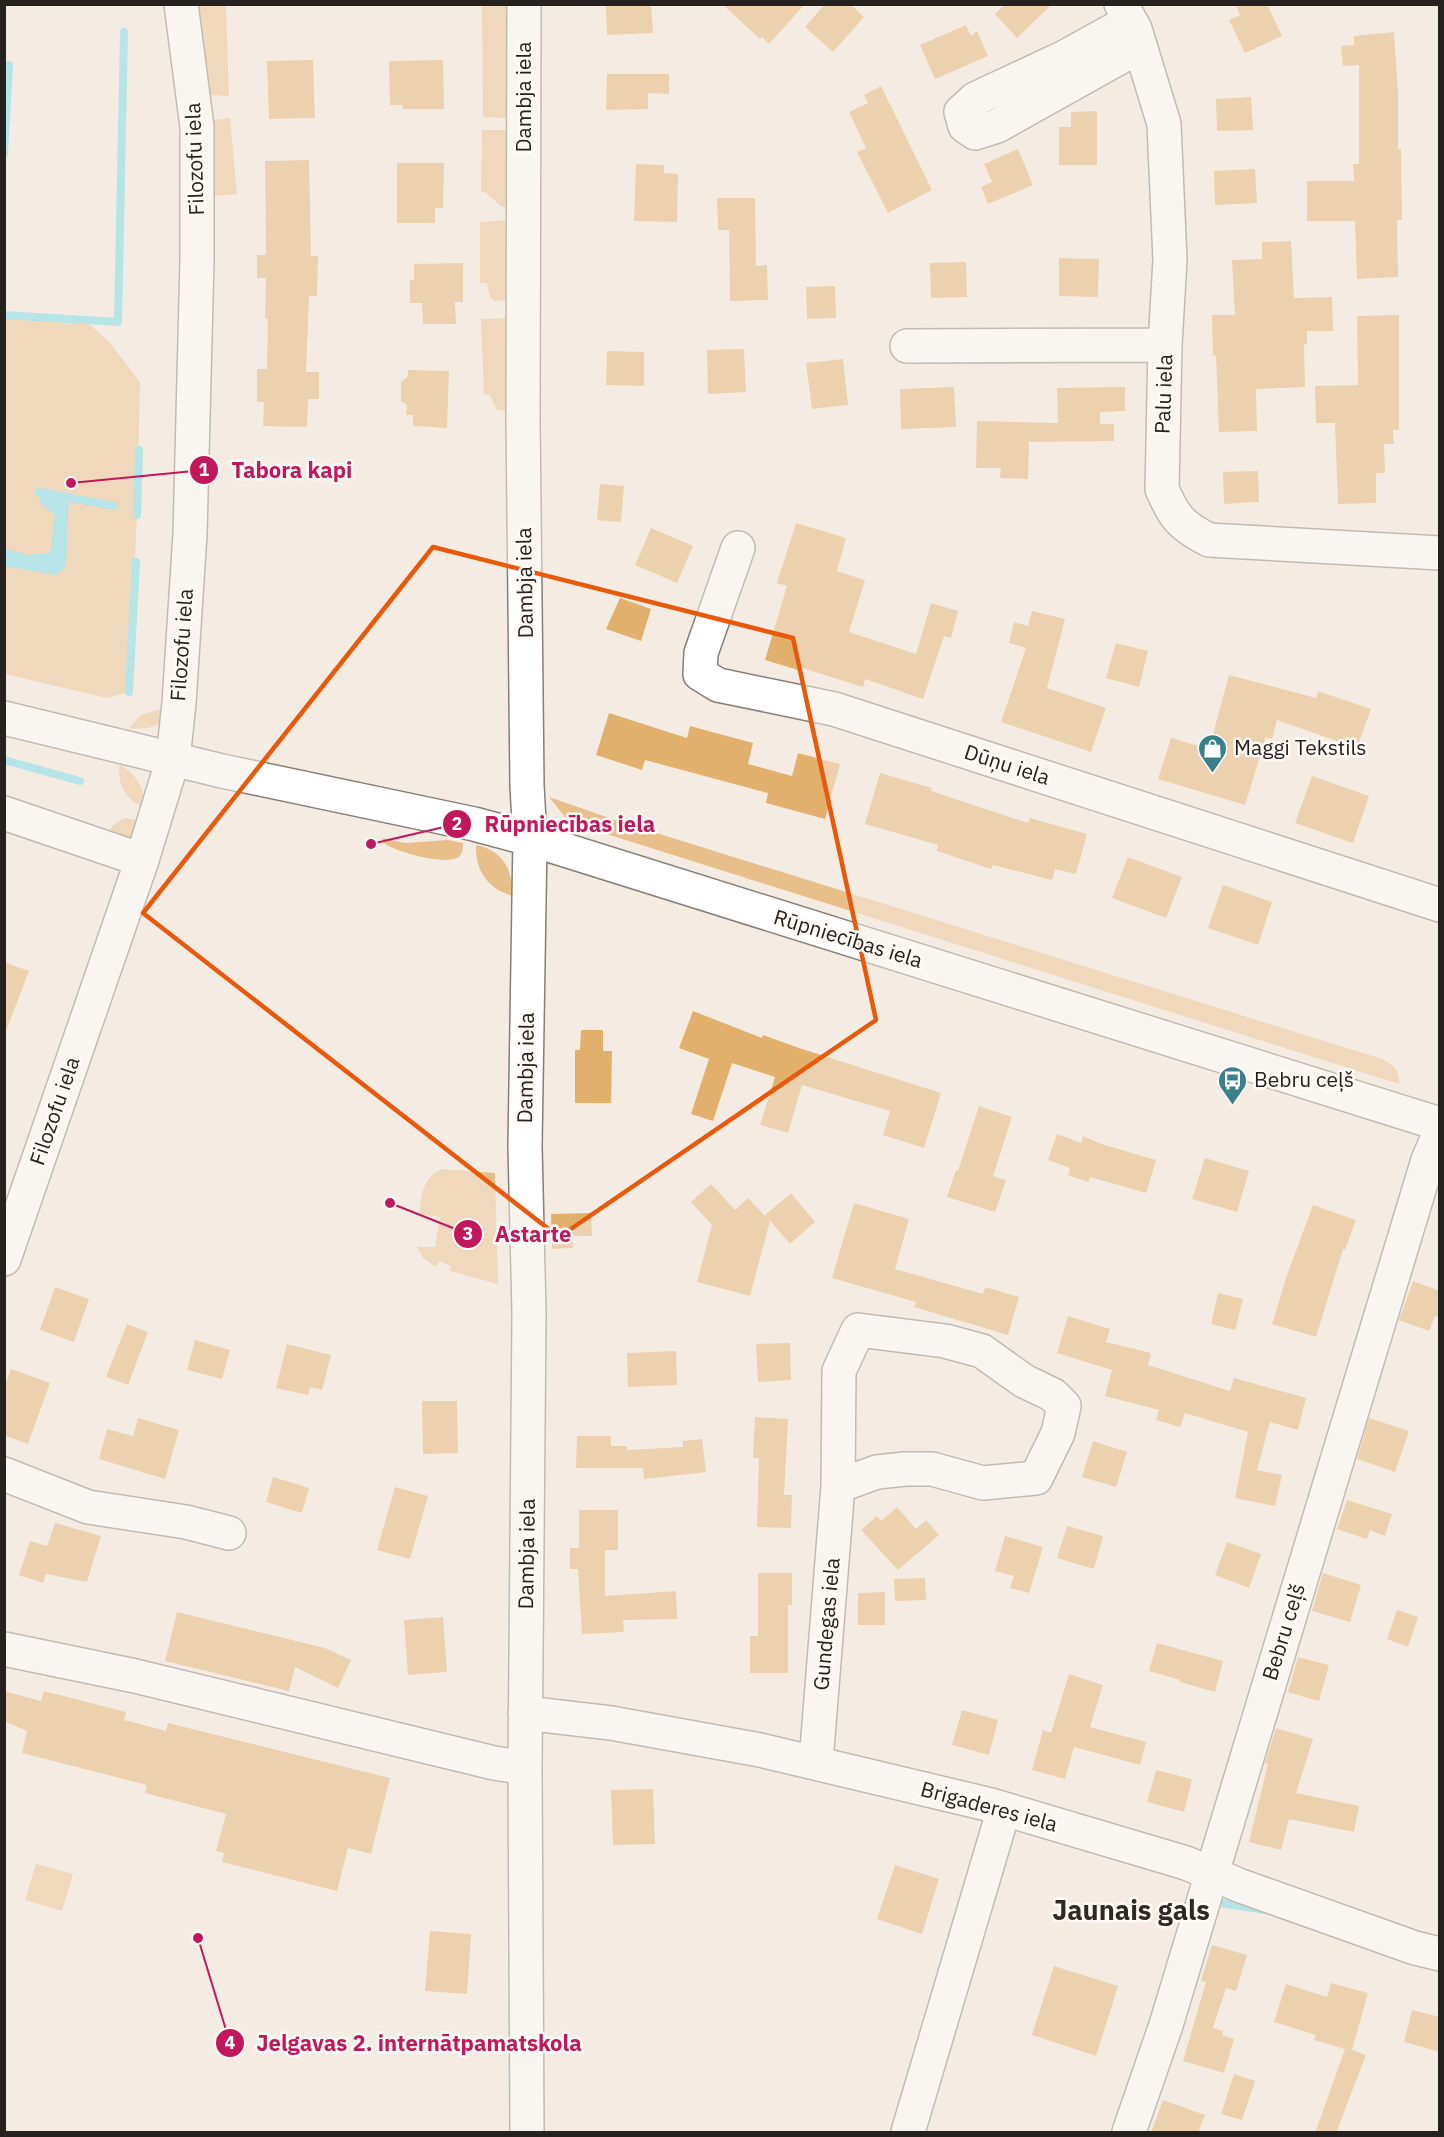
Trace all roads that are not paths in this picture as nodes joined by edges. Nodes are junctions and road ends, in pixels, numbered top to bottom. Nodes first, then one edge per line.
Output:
1 (181, 4) edge
2 (524, 4) edge
3 (1130, 24) edge
4 (1166, 345) junction
5 (907, 346) dead end
6 (738, 548) dead end
7 (1440, 553) edge
8 (4, 718) edge
9 (172, 759) junction
10 (4, 813) edge
11 (530, 839) junction
12 (142, 860) junction
13 (1440, 905) edge
14 (1440, 1124) edge
15 (1440, 1132) edge
16 (4, 1259) edge
17 (4, 1474) edge
18 (838, 1486) junction
19 (229, 1533) dead end
20 (4, 1649) edge
21 (525, 1713) junction
22 (816, 1762) junction
23 (525, 1768) junction
24 (1004, 1809) junction
25 (1212, 1873) junction
26 (1440, 1954) edge
27 (527, 2133) edge
28 (908, 2133) edge
29 (1130, 2133) edge

1 - 9 street, Filozofu iela
2 - 11 street, Dambja iela
3 - 4 street, Palu iela
4 - 5 street
4 - 7 street, Palu iela
6 - 13 street, Dūņu iela
8 - 9 street, Rūpniecības iela
9 - 11 street, Rūpniecības iela
9 - 12 street, Filozofu iela
10 - 12 street
11 - 14 street, Rūpniecības iela
11 - 21 street, Dambja iela
12 - 16 street, Filozofu iela
15 - 25 street, Bebru ceļš
17 - 19 street
18 - 18 street, Gundegas iela
18 - 22 street, Gundegas iela
20 - 23 street
21 - 22 street, Brigaderes iela
21 - 23 street, Dambja iela
22 - 24 street, Brigaderes iela
23 - 27 street, Dambja iela
24 - 25 street, Brigaderes iela
24 - 28 street
25 - 26 street, Brigaderes iela
25 - 29 street, Bebru ceļš

